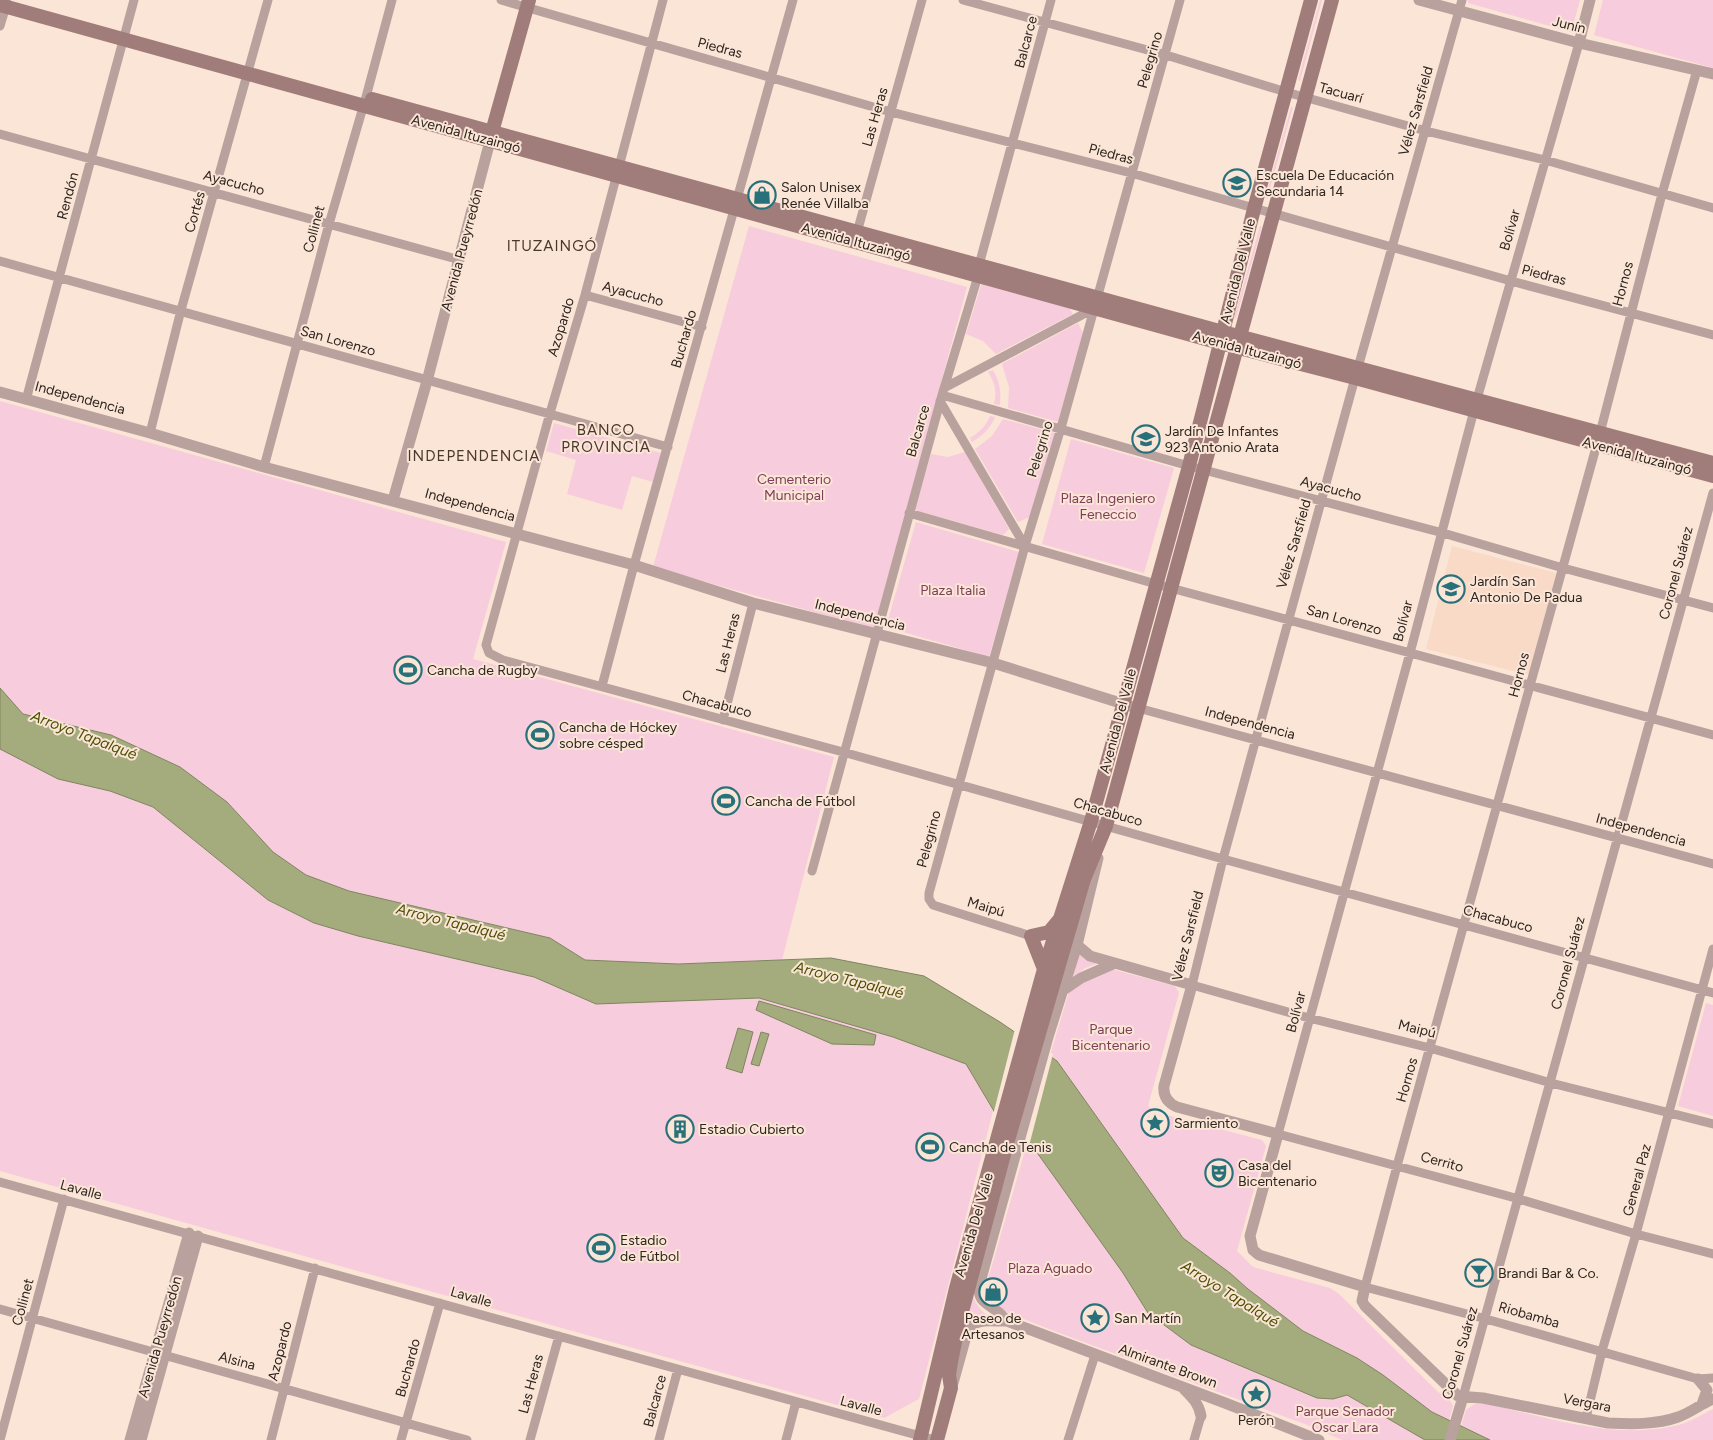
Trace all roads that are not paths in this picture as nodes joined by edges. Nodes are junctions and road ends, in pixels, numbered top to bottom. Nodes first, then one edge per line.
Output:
1 (134, 0) edge
2 (268, 0) edge
3 (392, 0) edge
4 (501, 0) edge
5 (663, 0) edge
6 (793, 0) edge
7 (922, 0) edge
8 (963, 0) edge
9 (1051, 0) edge
10 (1180, 0) edge
11 (1311, 0) edge
12 (1332, 0) edge
13 (1418, 0) edge
14 (1590, 0) edge
15 (7, 3) edge
16 (528, 3) edge
17 (1460, 6) edge
18 (1045, 22) junction
19 (0, 26) edge
20 (125, 36) junction
21 (1579, 43) junction
22 (651, 44) junction
23 (1166, 55) junction
24 (249, 70) junction
25 (1697, 70) junction
26 (1713, 74) edge
27 (771, 76) junction
28 (1286, 92) junction
29 (1305, 97) junction
30 (365, 102) junction
31 (891, 112) junction
32 (1426, 131) junction
33 (0, 134) edge
34 (491, 136) junction
35 (1012, 142) junction
36 (92, 159) junction
37 (1545, 160) junction
38 (618, 171) junction
39 (1131, 173) junction
40 (215, 192) junction
41 (1662, 194) junction
42 (736, 203) junction
43 (1713, 208) edge
44 (1254, 209) junction
45 (1273, 214) junction
46 (329, 224) junction
47 (856, 237) junction
48 (1392, 246) junction
49 (460, 260) junction
50 (0, 261) edge
51 (978, 270) junction
52 (60, 279) junction
53 (1511, 280) junction
54 (585, 295) junction
55 (1096, 303) junction
56 (180, 310) junction
57 (1630, 313) junction
58 (702, 327) junction
59 (1713, 335) edge
60 (1221, 338) junction
61 (1238, 342) junction
62 (298, 343) junction
63 (1356, 373) junction
64 (427, 381) junction
65 (0, 392) edge
66 (942, 395) junction
67 (26, 400) junction
68 (1476, 405) junction
69 (550, 413) junction
70 (1062, 428) junction
71 (150, 433) junction
72 (1598, 439) junction
73 (668, 447) junction
74 (1713, 463) edge
75 (264, 466) junction
76 (1189, 466) junction
77 (1203, 469) junction
78 (1713, 476) edge
79 (1713, 494) edge
80 (393, 500) junction
81 (1322, 501) junction
82 (909, 513) junction
83 (1442, 533) junction
84 (518, 534) junction
85 (1025, 546) junction
86 (634, 565) junction
87 (1562, 568) junction
88 (1156, 584) junction
89 (1171, 588) junction
90 (1684, 601) junction
91 (753, 603) junction
92 (1713, 608) edge
93 (1289, 619) junction
94 (876, 635) junction
95 (1410, 653) junction
96 (495, 657) joint
97 (993, 663) junction
98 (602, 686) junction
99 (1530, 687) junction
100 (1123, 704) junction
101 (1138, 708) junction
102 (1651, 719) junction
103 (723, 720) junction
104 (1713, 735) edge
105 (1256, 740) junction
106 (843, 752) junction
107 (1377, 773) junction
108 (958, 784) junction
109 (1497, 806) junction
110 (1091, 822) junction
111 (1106, 826) junction
112 (1618, 839) junction
113 (1223, 859) junction
114 (1713, 864) edge
115 (812, 871) dead end
116 (1344, 892) junction
117 (933, 905) joint
118 (1061, 917) junction
119 (1464, 924) junction
120 (1031, 936) junction
121 (1077, 945) junction
122 (1713, 949) edge
123 (1585, 957) junction
124 (1113, 964) junction
125 (1044, 969) junction
126 (1192, 985) junction
127 (1701, 989) junction
128 (1062, 991) junction
129 (1713, 993) edge
130 (1310, 1018) junction
131 (1038, 1033) junction
132 (1430, 1048) junction
133 (1551, 1083) junction
134 (1165, 1098) joint
135 (1670, 1112) junction
136 (1713, 1124) edge
137 (1278, 1134) junction
138 (1006, 1146) junction
139 (1396, 1166) junction
140 (0, 1182) edge
141 (64, 1199) junction
142 (1519, 1199) junction
143 (193, 1234) junction
144 (1636, 1234) junction
145 (1253, 1250) joint
146 (1713, 1254) edge
147 (315, 1268) junction
148 (1364, 1287) junction
149 (440, 1303) junction
150 (0, 1309) edge
151 (32, 1318) junction
152 (1486, 1319) junction
153 (1007, 1321) junction
154 (559, 1336) junction
155 (1602, 1351) junction
156 (160, 1355) junction
157 (1095, 1355) junction
158 (678, 1369) junction
159 (1713, 1378) edge
160 (1698, 1379) junction
161 (1181, 1386) junction
162 (285, 1388) junction
163 (951, 1388) junction
164 (1463, 1397) junction
165 (1713, 1399) edge
166 (796, 1402) junction
167 (1225, 1403) junction
168 (1702, 1404) junction
169 (1200, 1416) junction
170 (1586, 1418) junction
171 (407, 1423) junction
172 (921, 1438) edge
173 (2, 1439) edge
174 (130, 1440) edge
175 (141, 1440) edge
176 (271, 1440) edge
177 (401, 1440) edge
178 (467, 1440) edge
179 (530, 1440) edge
180 (659, 1440) edge
181 (786, 1440) edge
182 (936, 1440) edge
183 (1068, 1440) edge
184 (1194, 1440) edge
185 (1318, 1440) edge
186 (1450, 1440) edge

1 - 20 street, Rendón
2 - 24 street, Cortés
3 - 30 street, Collinet
4 - 16 street, Piedras
5 - 22 street, Azopardo
6 - 27 street, Buchardo
7 - 31 street, Las Heras
8 - 18 street, Tacuarí
9 - 18 street, Balcarce
10 - 23 street, Pelegrino
11 - 28 main road, Avenida Del Valle
12 - 29 main road, Avenida Del Valle
13 - 17 street, Junín
14 - 21 street, Bolívar
15 - 19 street
15 - 20 main road, Avenida Ituzaingó
16 - 22 street, Piedras
16 - 34 main road, Avenida Pueyrredón
17 - 21 street, Junín
17 - 32 street, Vélez Sarsfield
18 - 23 street, Tacuarí
18 - 35 street, Balcarce
20 - 24 main road, Avenida Ituzaingó
20 - 36 street, Rendón
21 - 25 street, Junín
21 - 37 street, Bolívar
22 - 27 street, Piedras
22 - 38 street, Azopardo
23 - 28 street, Tacuarí
23 - 39 street, Pelegrino
24 - 30 main road, Avenida Ituzaingó
24 - 40 street, Cortés
25 - 26 street, Junín
25 - 41 street, Hornos
27 - 31 street, Piedras
27 - 42 street, Buchardo
28 - 29 street, Tacuarí
28 - 44 main road, Avenida Del Valle
29 - 32 street, Tacuarí
29 - 45 main road, Avenida Del Valle
30 - 34 main road, Avenida Ituzaingó
30 - 46 street, Collinet
31 - 35 street, Piedras
31 - 47 street, Las Heras
32 - 37 street, Tacuarí
32 - 48 street, Vélez Sarsfield
33 - 36 street, Ayacucho
34 - 38 main road, Avenida Ituzaingó
34 - 49 street, Avenida Pueyrredón
35 - 39 street, Piedras
35 - 51 street, Balcarce
36 - 40 street, Ayacucho
36 - 52 street, Rendón
37 - 41 street, Tacuarí
37 - 53 street, Bolívar
38 - 42 main road, Avenida Ituzaingó
38 - 54 street, Azopardo
39 - 44 street, Piedras
39 - 55 street, Pelegrino
40 - 46 street, Ayacucho
40 - 56 street, Cortés
41 - 43 street, Tacuarí
41 - 57 street, Hornos
42 - 47 main road, Avenida Ituzaingó
42 - 58 street, Buchardo
44 - 45 street, Piedras
44 - 60 main road, Avenida Del Valle
45 - 48 street, Piedras
45 - 61 main road, Avenida Del Valle
46 - 49 street, Ayacucho
46 - 62 street, Collinet
47 - 51 main road, Avenida Ituzaingó
48 - 53 street, Piedras
48 - 63 street, Vélez Sarsfield
49 - 64 street, Avenida Pueyrredón
50 - 52 street, San Lorenzo
51 - 55 main road, Avenida Ituzaingó
51 - 66 street, Balcarce
52 - 56 street, San Lorenzo
52 - 67 street, Rendón
53 - 57 street, Piedras
53 - 68 street, Bolívar
54 - 58 street, Ayacucho
54 - 69 street, Azopardo
55 - 60 main road, Avenida Ituzaingó
55 - 66 street
55 - 70 street, Pelegrino
56 - 62 street, San Lorenzo
56 - 71 street, Cortés
57 - 59 street, Piedras
57 - 72 street, Hornos
58 - 73 street, Buchardo
60 - 61 main road, Avenida Ituzaingó
60 - 76 main road, Avenida Del Valle
61 - 63 main road, Avenida Ituzaingó
61 - 77 main road, Avenida Del Valle
62 - 64 street, San Lorenzo
62 - 75 street, Collinet
63 - 68 main road, Avenida Ituzaingó
63 - 81 street, Vélez Sarsfield
64 - 69 street, San Lorenzo
64 - 80 street, Avenida Pueyrredón
65 - 67 street, Independencia
66 - 70 street, Ayacucho
66 - 82 street, Balcarce
66 - 85 street
67 - 71 street, Independencia
68 - 72 main road, Avenida Ituzaingó
68 - 83 street, Bolívar
69 - 73 street, San Lorenzo
69 - 84 street, Azopardo
70 - 76 street, Ayacucho
70 - 85 street, Pelegrino
71 - 75 street, Independencia
72 - 74 main road, Avenida Ituzaingó
72 - 78 main road, Avenida Ituzaingó
72 - 87 street, Hornos
73 - 86 street, Buchardo
75 - 80 street, Independencia
76 - 77 street, Ayacucho
76 - 88 main road, Avenida Del Valle
77 - 81 street, Ayacucho
77 - 89 main road, Avenida Del Valle
79 - 90 street, Coronel Suárez
80 - 84 street, Independencia
81 - 83 street, Ayacucho
81 - 93 street, Vélez Sarsfield
82 - 85 street, San Lorenzo
82 - 94 street, Balcarce
83 - 87 street, Ayacucho
83 - 95 street, Bolívar
84 - 86 street, Independencia
84 - 96 street, Azopardo
85 - 88 street, San Lorenzo
85 - 97 street, Pelegrino
86 - 91 street, Independencia
86 - 98 street, Buchardo
87 - 90 street, Ayacucho
87 - 99 street, Hornos
88 - 89 street, San Lorenzo
88 - 100 main road, Avenida Del Valle
89 - 93 street, San Lorenzo
89 - 101 main road, Avenida Del Valle
90 - 92 street, Ayacucho
90 - 102 street, Coronel Suárez
91 - 94 street, Independencia
91 - 103 street, Las Heras
93 - 95 street, San Lorenzo
93 - 105 street, Vélez Sarsfield
94 - 97 street, Independencia
94 - 106 street, Balcarce
95 - 99 street, San Lorenzo
95 - 107 street, Bolívar
96 - 98 street, Chacabuco
97 - 100 street, Independencia
97 - 108 street, Pelegrino
98 - 103 street, Chacabuco
99 - 102 street, San Lorenzo
99 - 109 street, Hornos
100 - 101 street, Independencia
100 - 110 main road, Avenida Del Valle
101 - 105 street, Independencia
101 - 111 main road, Avenida Del Valle
102 - 104 street, San Lorenzo
102 - 112 street, Coronel Suárez
103 - 106 street, Chacabuco
105 - 107 street, Independencia
105 - 113 street, Vélez Sarsfield
106 - 108 street, Chacabuco
106 - 115 street, Balcarce
107 - 109 street, Independencia
107 - 116 street, Bolívar
108 - 110 street, Chacabuco
108 - 117 street, Pelegrino
109 - 112 street, Independencia
109 - 119 street, Hornos
110 - 111 street, Chacabuco
110 - 118 main road, Avenida Del Valle
111 - 113 street, Chacabuco
111 - 121 street, Avenida Del Valle
111 - 131 main road, Avenida Del Valle
112 - 114 street, Independencia
112 - 123 street, Coronel Suárez
113 - 116 street, Chacabuco
113 - 126 street, Vélez Sarsfield
116 - 119 street, Chacabuco
116 - 130 street, Bolívar
117 - 120 street, Maipú
118 - 120 main road
118 - 125 main road, Avenida Del Valle
119 - 123 street, Chacabuco
119 - 132 street, Hornos
120 - 125 main road
121 - 124 street, Maipú
121 - 128 street, Avenida Del Valle
122 - 127 street, General Paz
123 - 127 street, Chacabuco
123 - 133 street, Coronel Suárez
124 - 126 street, Maipú
124 - 128 street
125 - 131 main road, Avenida Del Valle
126 - 130 street, Maipú
126 - 134 street, Vélez Sarsfield
127 - 129 street, Chacabuco
127 - 135 street, General Paz
128 - 131 street, Avenida Del Valle
130 - 132 street, Maipú
130 - 137 street, Bolívar
131 - 138 main road, Avenida Del Valle
132 - 133 street, Maipú
132 - 139 street, Hornos
133 - 135 street, Maipú
133 - 142 street, Coronel Suárez
134 - 137 street, Cerrito
135 - 136 street, Maipú
135 - 144 street, General Paz
137 - 139 street, Cerrito
137 - 145 street, Bolívar
138 - 153 street, Avenida Del Valle
138 - 163 main road, Avenida Del Valle
138 - 172 main road, Avenida Del Valle
139 - 142 street, Cerrito
139 - 148 street, Hornos
140 - 141 street, Lavalle
141 - 143 street, Lavalle
141 - 151 street, Collinet
142 - 144 street, Cerrito
142 - 152 street, Coronel Suárez
143 - 147 street, Lavalle
143 - 156 street, Avenida Pueyrredón
144 - 146 street, Cerrito
144 - 155 street, General Paz
145 - 148 street, Riobamba
147 - 149 street, Lavalle
147 - 162 street, Azopardo
148 - 152 street, Riobamba
148 - 164 street
149 - 154 street, Lavalle
149 - 171 street, Buchardo
150 - 151 street, Alsina
151 - 156 street, Alsina
151 - 173 street, Collinet
152 - 155 street, Riobamba
152 - 164 street, Coronel Suárez
153 - 157 street, Almirante Brown
153 - 163 street
154 - 158 street, Lavalle
154 - 179 street, Las Heras
155 - 160 street, Riobamba
155 - 170 street, General Paz
156 - 162 street, Alsina
156 - 174 street, Avenida Pueyrredón
156 - 175 street, Avenida Pueyrredón
157 - 161 street, Almirante Brown
157 - 183 street
158 - 166 street, Lavalle
158 - 180 street, Balcarce
159 - 160 street, Riobamba
160 - 168 street
161 - 167 street, Almirante Brown
161 - 169 street
162 - 171 street, Alsina
162 - 176 street, Azopardo
163 - 182 main road, Avenida Del Valle
164 - 170 street, Vergara
164 - 186 street, Coronel Suárez
165 - 168 street
166 - 172 street, Lavalle
166 - 181 street
167 - 169 street
167 - 185 street, Almirante Brown
168 - 170 street, Vergara
169 - 184 street
171 - 177 street, Buchardo
171 - 178 street, Alsina
172 - 182 street, Lavalle

